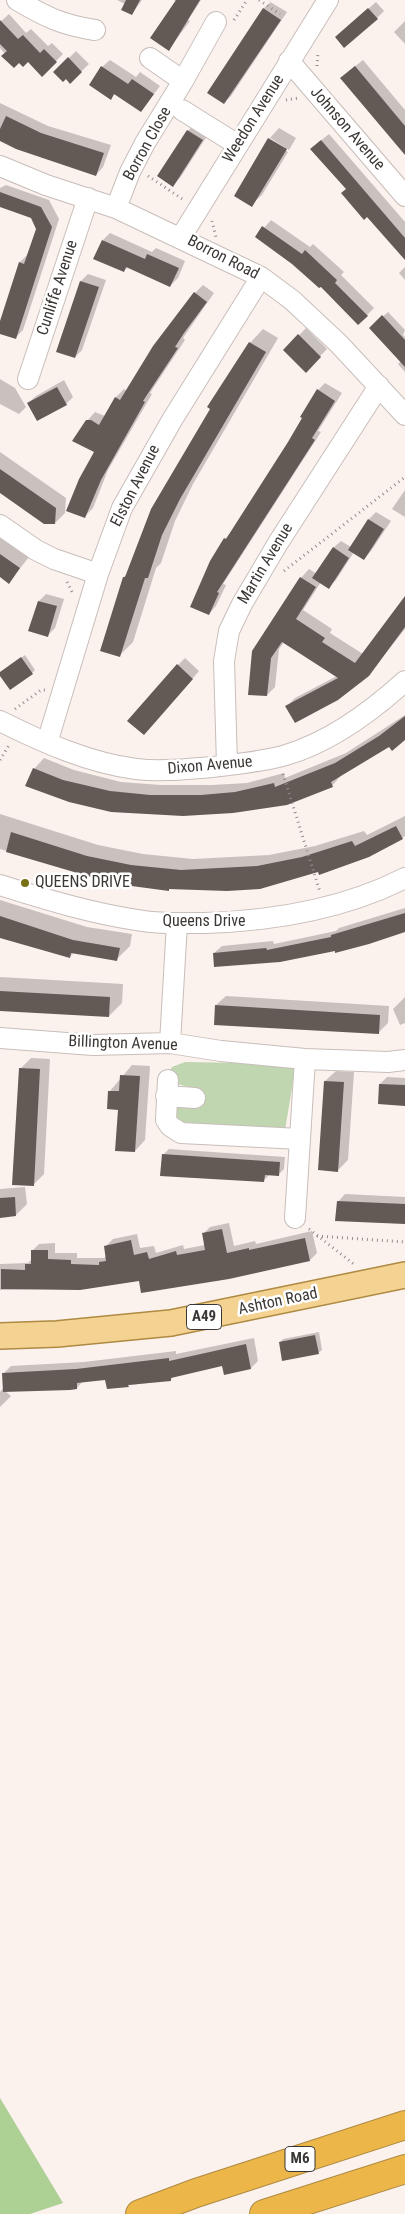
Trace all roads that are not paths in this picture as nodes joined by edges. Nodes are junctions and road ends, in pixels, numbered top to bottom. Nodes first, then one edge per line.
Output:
1 (17, 0) edge
2 (328, 0) edge
3 (216, 22) dead end
4 (96, 30) dead end
5 (150, 58) dead end
6 (289, 61) junction
7 (188, 73) junction
8 (182, 110) dead end
9 (238, 146) junction
10 (0, 166) edge
11 (405, 196) edge
12 (88, 198) junction
13 (116, 208) junction
14 (180, 237) junction
15 (261, 277) junction
16 (28, 379) dead end
17 (379, 386) junction
18 (405, 415) edge
19 (0, 524) edge
20 (98, 574) junction
21 (405, 681) edge
22 (7, 716) edge
23 (47, 743) junction
24 (227, 765) junction
25 (405, 878) edge
26 (0, 885) edge
27 (177, 923) junction
28 (0, 1038) edge
29 (170, 1043) junction
30 (305, 1059) junction
31 (405, 1060) edge
32 (195, 1098) dead end
33 (300, 1140) junction
34 (295, 1218) road end
35 (405, 1275) edge
36 (0, 1336) edge
37 (405, 2125) edge
38 (405, 2169) edge
39 (307, 2200) junction
40 (140, 2214) edge
41 (264, 2214) edge
42 (273, 2214) edge

1 - 4 street
2 - 6 street, Weedon Avenue
3 - 7 street, Borron Close
5 - 7 street
6 - 9 street, Weedon Avenue
6 - 11 street, Johnson Avenue
7 - 13 street, Borron Close
8 - 9 street
9 - 14 street, Weedon Avenue
10 - 12 street, Borron Road
12 - 13 street, Borron Road
12 - 16 street, Cunliffe Avenue
13 - 14 street, Borron Road
14 - 15 street, Borron Road
15 - 17 street, Borron Road
15 - 20 street, Elston Avenue
17 - 18 street, Borron Road
17 - 24 street, Martin Avenue
19 - 20 street
20 - 23 street, Elston Avenue
21 - 24 street, Dixon Avenue
22 - 23 street, Dixon Avenue
23 - 24 street, Dixon Avenue
25 - 27 street, Queens Drive
26 - 27 street, Queens Drive
27 - 29 street
28 - 29 street, Billington Avenue
29 - 30 street, Billington Avenue
30 - 31 street, Billington Avenue
30 - 33 street
32 - 33 street
33 - 34 street
35 - 36 main road, Ashton Road / A49
37 - 40 highway, M6
38 - 39 highway
39 - 41 highway
39 - 42 highway

